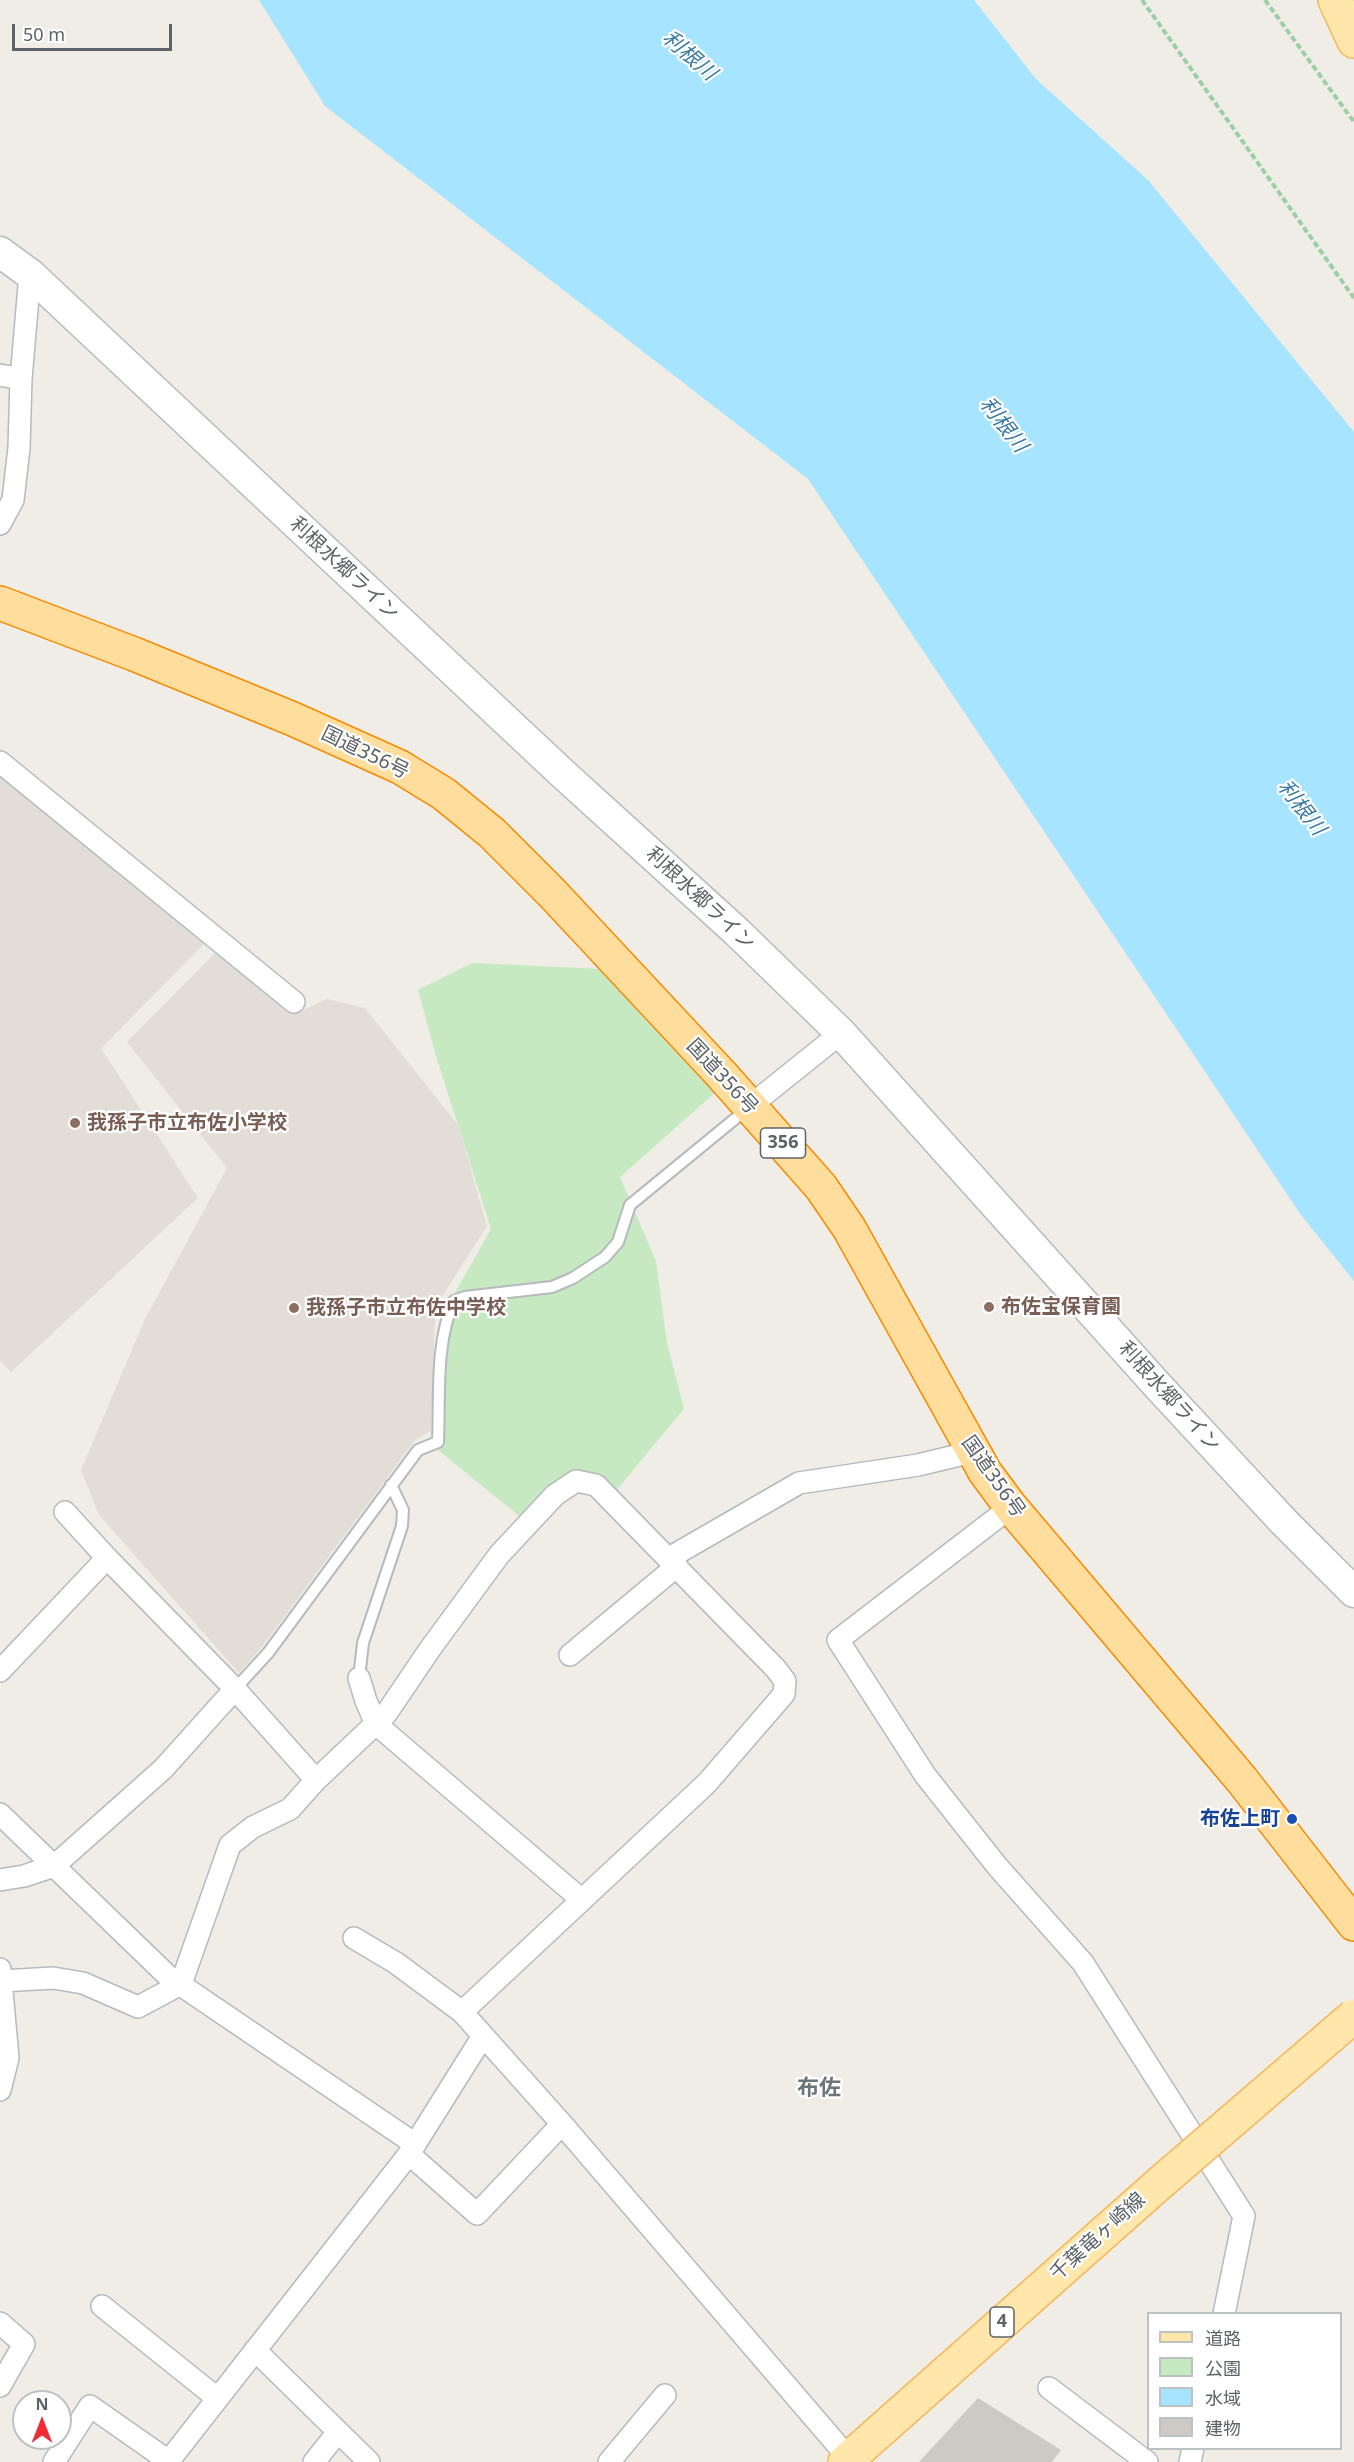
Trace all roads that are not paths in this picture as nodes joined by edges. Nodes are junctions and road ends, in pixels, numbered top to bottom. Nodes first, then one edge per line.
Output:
1 (1335, 0) edge
2 (1354, 41) edge
3 (0, 252) edge
4 (30, 274) junction
5 (10, 377) edge
6 (10, 446) edge
7 (0, 524) edge
8 (0, 603) edge
9 (0, 762) edge
10 (294, 1002) dead end
11 (841, 1033) junction
12 (750, 1106) junction
13 (972, 1452) junction
14 (391, 1485) junction
15 (1011, 1507) junction
16 (65, 1512) dead end
17 (107, 1558) junction
18 (673, 1562) junction
19 (1354, 1592) edge
20 (570, 1655) dead end
21 (0, 1671) edge
22 (359, 1678) joint
23 (235, 1689) junction
24 (376, 1724) junction
25 (316, 1780) junction
26 (0, 1814) edge
27 (54, 1866) junction
28 (0, 1880) edge
29 (582, 1900) junction
30 (1354, 1924) edge
31 (354, 1938) dead end
32 (1, 1975) edge
33 (181, 1984) junction
34 (462, 2012) junction
35 (1354, 2016) edge
36 (483, 2036) junction
37 (0, 2090) edge
38 (562, 2124) junction
39 (412, 2149) junction
40 (102, 2306) dead end
41 (1224, 2312) edge
42 (0, 2323) edge
43 (255, 2350) junction
44 (0, 2386) edge
45 (1049, 2388) dead end
46 (665, 2396) dead end
47 (216, 2398) junction
48 (338, 2432) junction
49 (848, 2461) edge
50 (54, 2462) edge
51 (169, 2462) edge
52 (315, 2462) edge
53 (369, 2462) edge
54 (609, 2462) edge
55 (1147, 2462) edge

1 - 2 main road
3 - 4 main road, 利根水郷ライン
4 - 5 street
4 - 11 main road, 利根水郷ライン
5 - 6 street
6 - 7 street
8 - 12 highway, 国道356号 / 356
9 - 10 street
11 - 12 street
11 - 19 main road, 利根水郷ライン
12 - 13 highway, 国道356号 / 356
12 - 14 lane
13 - 15 highway, 国道356号 / 356
13 - 18 street
14 - 22 lane
14 - 23 lane
15 - 30 highway, 国道356号 / 356
15 - 41 street
16 - 17 street
17 - 21 street
17 - 23 street
18 - 20 street
18 - 24 street
18 - 29 street
22 - 24 street
23 - 25 street
23 - 27 street
24 - 25 street
24 - 29 street
25 - 33 street
26 - 27 street
27 - 28 street
27 - 33 street
29 - 34 street
31 - 34 street
32 - 33 street
32 - 37 street
33 - 39 street
34 - 36 street
35 - 49 main road, 千葉竜ヶ崎線 / 4, bridge
36 - 38 street
36 - 39 street
38 - 39 street
38 - 49 street
39 - 43 street
40 - 47 street
42 - 44 street
43 - 47 street
43 - 48 street
45 - 55 street
46 - 54 street
47 - 51 street
48 - 52 street
48 - 53 street
50 - 51 street

